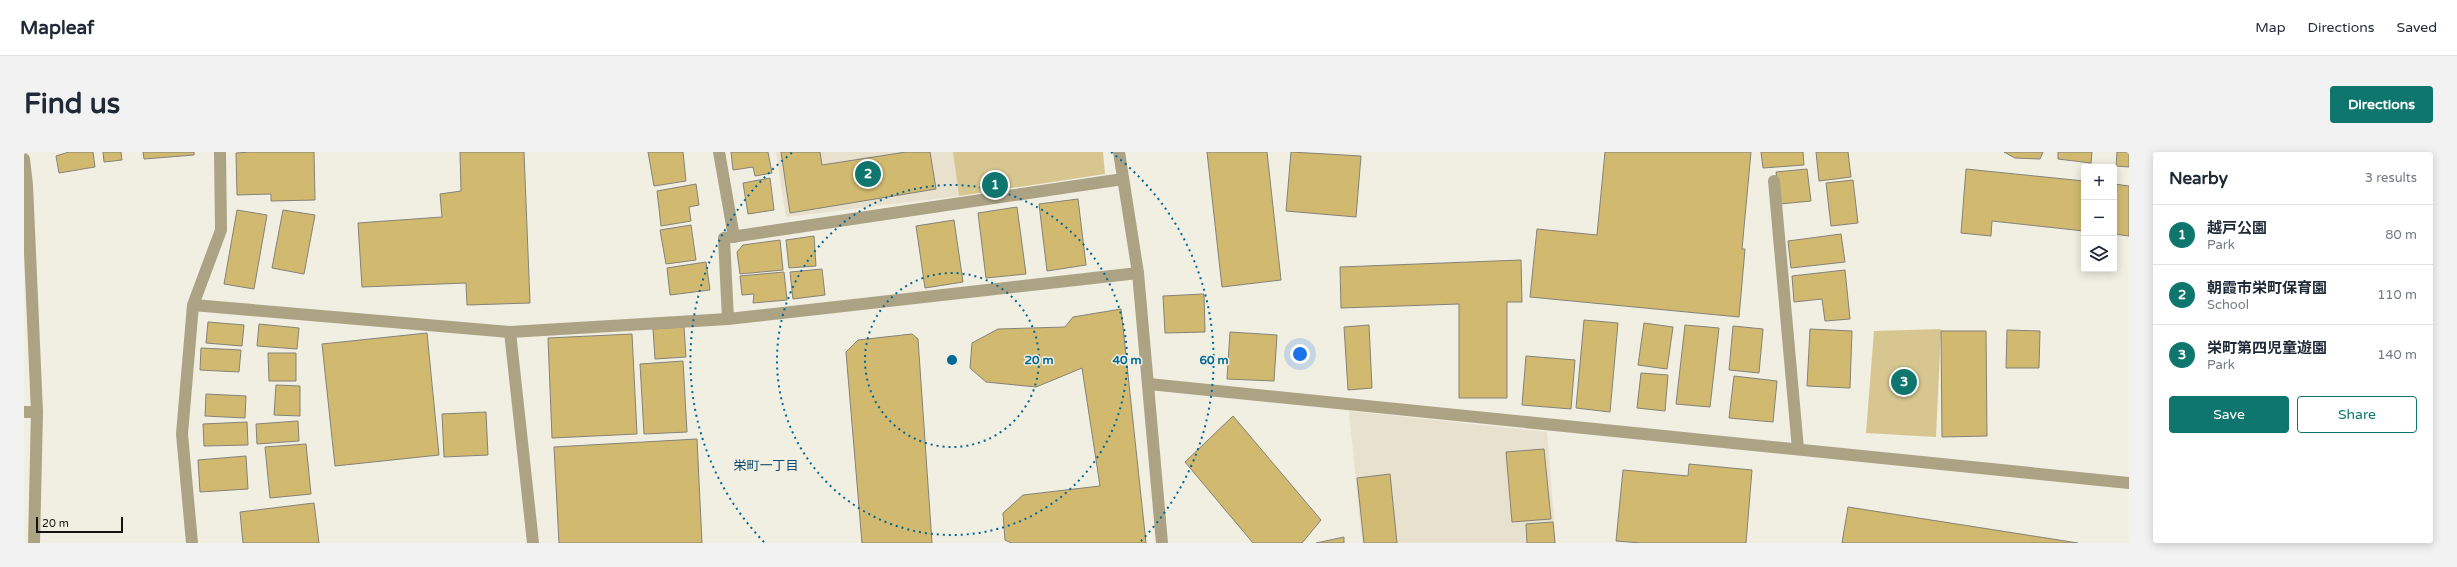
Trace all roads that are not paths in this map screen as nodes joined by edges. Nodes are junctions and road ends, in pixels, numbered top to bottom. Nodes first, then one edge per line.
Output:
1 (220, 152) edge
2 (719, 152) edge
3 (1119, 152) edge
4 (24, 159) edge
5 (1123, 180) junction
6 (1774, 181) dead end
7 (26, 185) edge
8 (734, 237) junction
9 (1138, 273) junction
10 (192, 306) junction
11 (728, 319) junction
12 (510, 332) junction
13 (1149, 384) junction
14 (24, 412) edge
15 (37, 412) junction
16 (1798, 449) junction
17 (2129, 483) edge
18 (34, 543) edge
19 (192, 543) edge
20 (533, 543) edge
21 (1162, 543) edge

1 - 10 street
2 - 8 street
3 - 5 street
4 - 7 street
5 - 8 street
5 - 9 street
6 - 16 street
7 - 15 street
8 - 11 street
9 - 11 street
9 - 13 street
10 - 12 street
10 - 19 street
11 - 12 street
12 - 20 street
13 - 16 street
13 - 21 street
14 - 15 street
15 - 18 street
16 - 17 street

